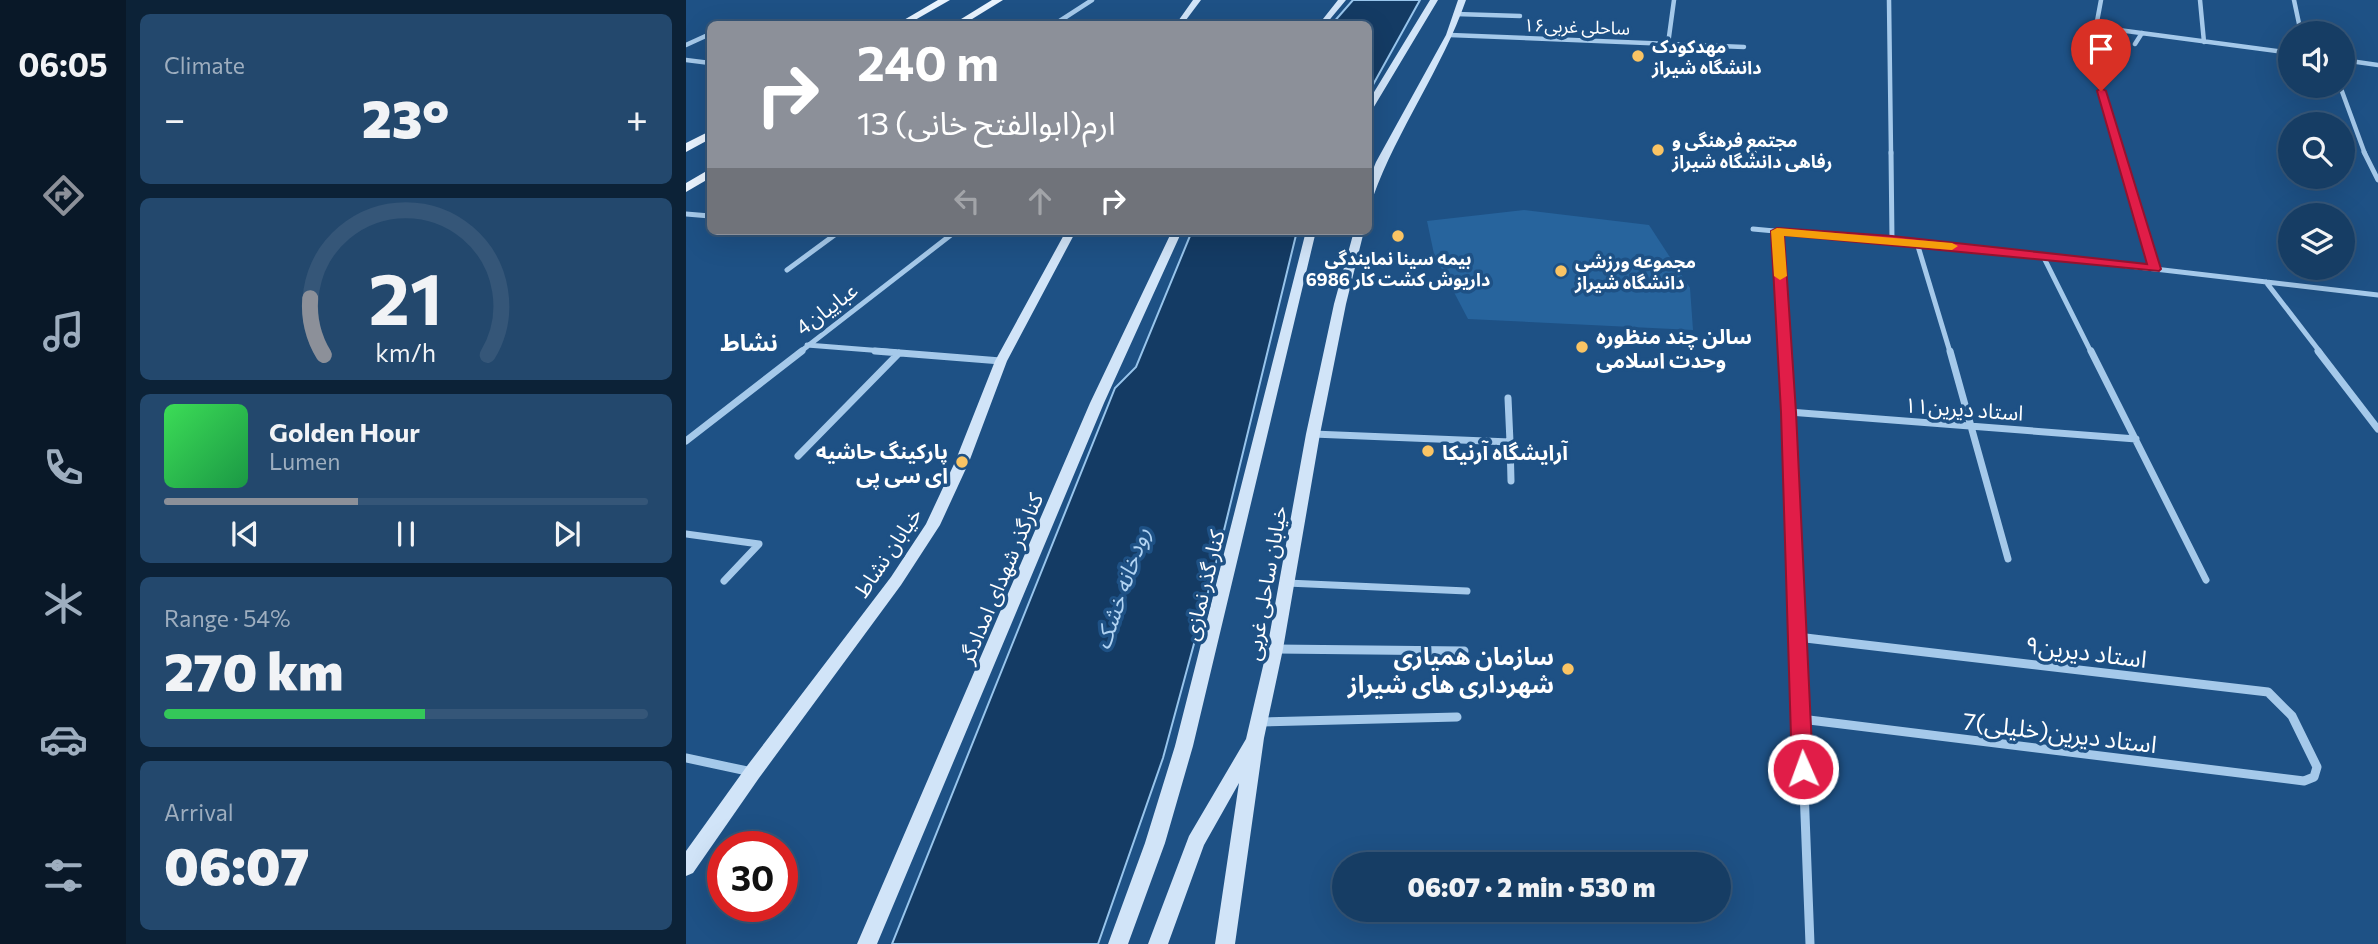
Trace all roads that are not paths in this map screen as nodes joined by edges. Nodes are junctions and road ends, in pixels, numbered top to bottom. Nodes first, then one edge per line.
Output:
1 (945, 0) edge
2 (999, 0) edge
3 (1092, 0) edge
4 (1197, 0) edge
5 (1342, 0) edge
6 (1434, 0) edge
7 (1462, 0) edge
8 (1674, 0) edge
9 (1889, 0) edge
10 (2101, 0) edge
11 (2294, 0) edge
12 (2200, 3) edge
13 (1456, 14) junction
14 (1520, 16) dead end
15 (907, 21) edge
16 (963, 21) edge
17 (1060, 21) edge
18 (1181, 21) edge
19 (1324, 21) edge
20 (2297, 21) edge
21 (2142, 33) junction
22 (707, 35) edge
23 (1450, 35) junction
24 (2204, 42) junction
25 (1668, 44) junction
26 (2135, 44) dead end
27 (686, 45) edge
28 (1744, 47) dead end
29 (2278, 51) edge
30 (686, 60) edge
31 (2355, 62) edge
32 (707, 63) edge
33 (2378, 65) edge
34 (2094, 66) dead end
35 (2344, 98) edge
36 (1372, 103) edge
37 (707, 136) edge
38 (686, 148) edge
39 (707, 175) edge
40 (2378, 180) edge
41 (1372, 186) edge
42 (686, 188) edge
43 (686, 214) edge
44 (707, 216) edge
45 (1753, 229) dead end
46 (1777, 231) junction
47 (835, 235) edge
48 (951, 235) edge
49 (1069, 235) edge
50 (1175, 235) edge
51 (1310, 235) edge
52 (1358, 235) edge
53 (1892, 240) junction
54 (1917, 243) junction
55 (2043, 256) junction
56 (2155, 269) junction
57 (788, 270) dead end
58 (2266, 282) junction
59 (2378, 295) edge
60 (807, 345) junction
61 (899, 354) junction
62 (1001, 362) junction
63 (1508, 398) dead end
64 (1788, 412) junction
65 (1972, 425) junction
66 (2378, 429) edge
67 (1313, 435) junction
68 (2136, 439) junction
69 (686, 441) edge
70 (1510, 442) junction
71 (797, 456) dead end
72 (1511, 481) dead end
73 (686, 534) edge
74 (2008, 559) dead end
75 (2206, 580) dead end
76 (724, 581) dead end
77 (1287, 583) junction
78 (1466, 591) dead end
79 (1797, 637) junction
80 (1275, 649) junction
81 (1464, 651) dead end
82 (1457, 717) dead end
83 (1801, 719) junction
84 (1257, 730) junction
85 (686, 758) edge
86 (753, 772) junction
87 (2314, 777) joint
88 (686, 866) edge
89 (867, 944) edge
90 (1118, 944) edge
91 (1158, 944) edge
92 (1225, 944) edge
93 (1810, 944) edge

1 - 15 main road
2 - 16 main road
3 - 17 street
4 - 18 main road
5 - 19 main road
6 - 36 main road
7 - 13 main road
8 - 25 street
9 - 53 street
10 - 21 street
11 - 20 street
12 - 24 street
13 - 14 street
13 - 23 main road
21 - 24 street
21 - 26 street
22 - 27 street
23 - 25 street, ساحلی غربی۱۶
23 - 41 main road
24 - 29 street
25 - 28 street, ساحلی غربی۱۶
30 - 32 street
31 - 33 street
34 - 56 street
35 - 40 street
37 - 38 main road
39 - 42 main road
43 - 44 street
45 - 46 street
46 - 53 street
46 - 64 street
47 - 57 street
48 - 60 street, عباییان4
49 - 62 main road, خیابان نشاط
50 - 89 main road, کنارگذر شهدای امدادگر
51 - 90 main road, کنار گذر نمازی
52 - 67 main road, خیابان ساحلی غربی
53 - 54 street
54 - 55 street
54 - 65 street
55 - 56 street
55 - 68 street
56 - 58 street
58 - 59 street
58 - 66 street
60 - 61 street
60 - 69 street, عباییان4
61 - 62 street
61 - 71 street
62 - 86 main road, خیابان نشاط
63 - 70 street
64 - 65 street, استاد دیرین۱۱
64 - 79 street
65 - 68 street, استاد دیرین۱۱
65 - 74 street
67 - 70 street
67 - 77 main road, خیابان ساحلی غربی
68 - 75 street
70 - 72 street
73 - 76 street
77 - 78 street
77 - 80 main road, خیابان ساحلی غربی
79 - 83 street
79 - 87 street, استاد دیرین۹
80 - 81 street
80 - 84 main road, خیابان ساحلی غربی
82 - 84 street
83 - 87 street, 7استاد دیرین(خلیلی)
83 - 93 street
84 - 91 main road
84 - 92 main road, خیابان ساحلی غربی
85 - 86 street
86 - 88 main road, خیابان نشاط

